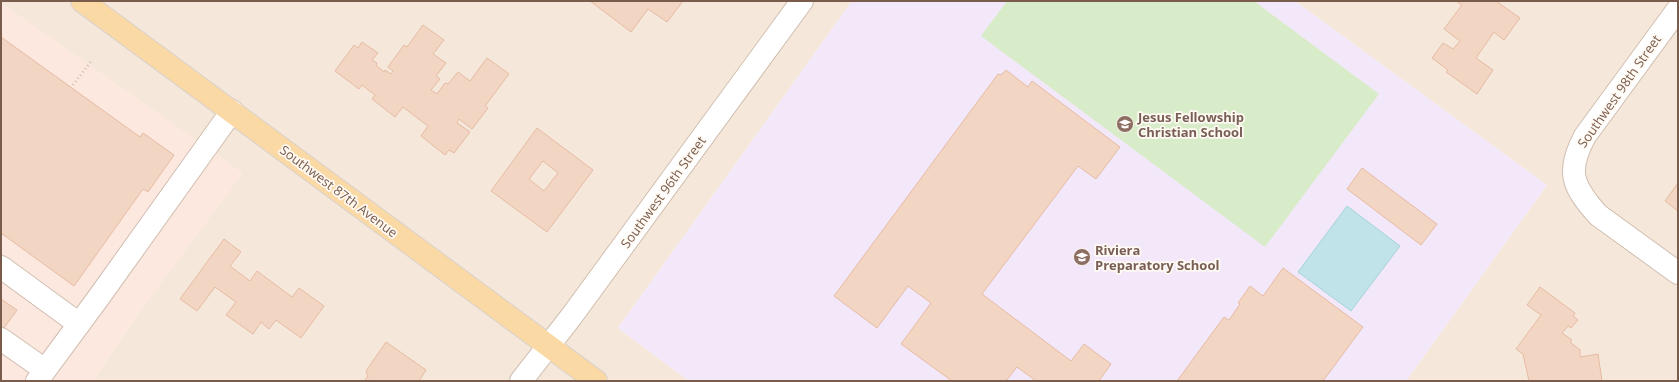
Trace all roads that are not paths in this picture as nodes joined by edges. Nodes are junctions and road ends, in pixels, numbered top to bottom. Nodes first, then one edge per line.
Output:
1 (82, 1) edge
2 (802, 1) edge
3 (1678, 9) edge
4 (232, 111) junction
5 (1, 268) edge
6 (1678, 274) edge
7 (79, 324) junction
8 (1, 339) edge
9 (548, 346) junction
10 (41, 376) edge
11 (522, 381) edge
12 (596, 381) edge

1 - 4 main road, Southwest 87th Avenue
2 - 9 street, Southwest 96th Street
3 - 6 street, Southwest 98th Street
4 - 7 street
4 - 9 main road, Southwest 87th Avenue
5 - 7 street
7 - 10 street
8 - 10 street
9 - 11 street, Southwest 96th Street
9 - 12 main road, Southwest 87th Avenue

